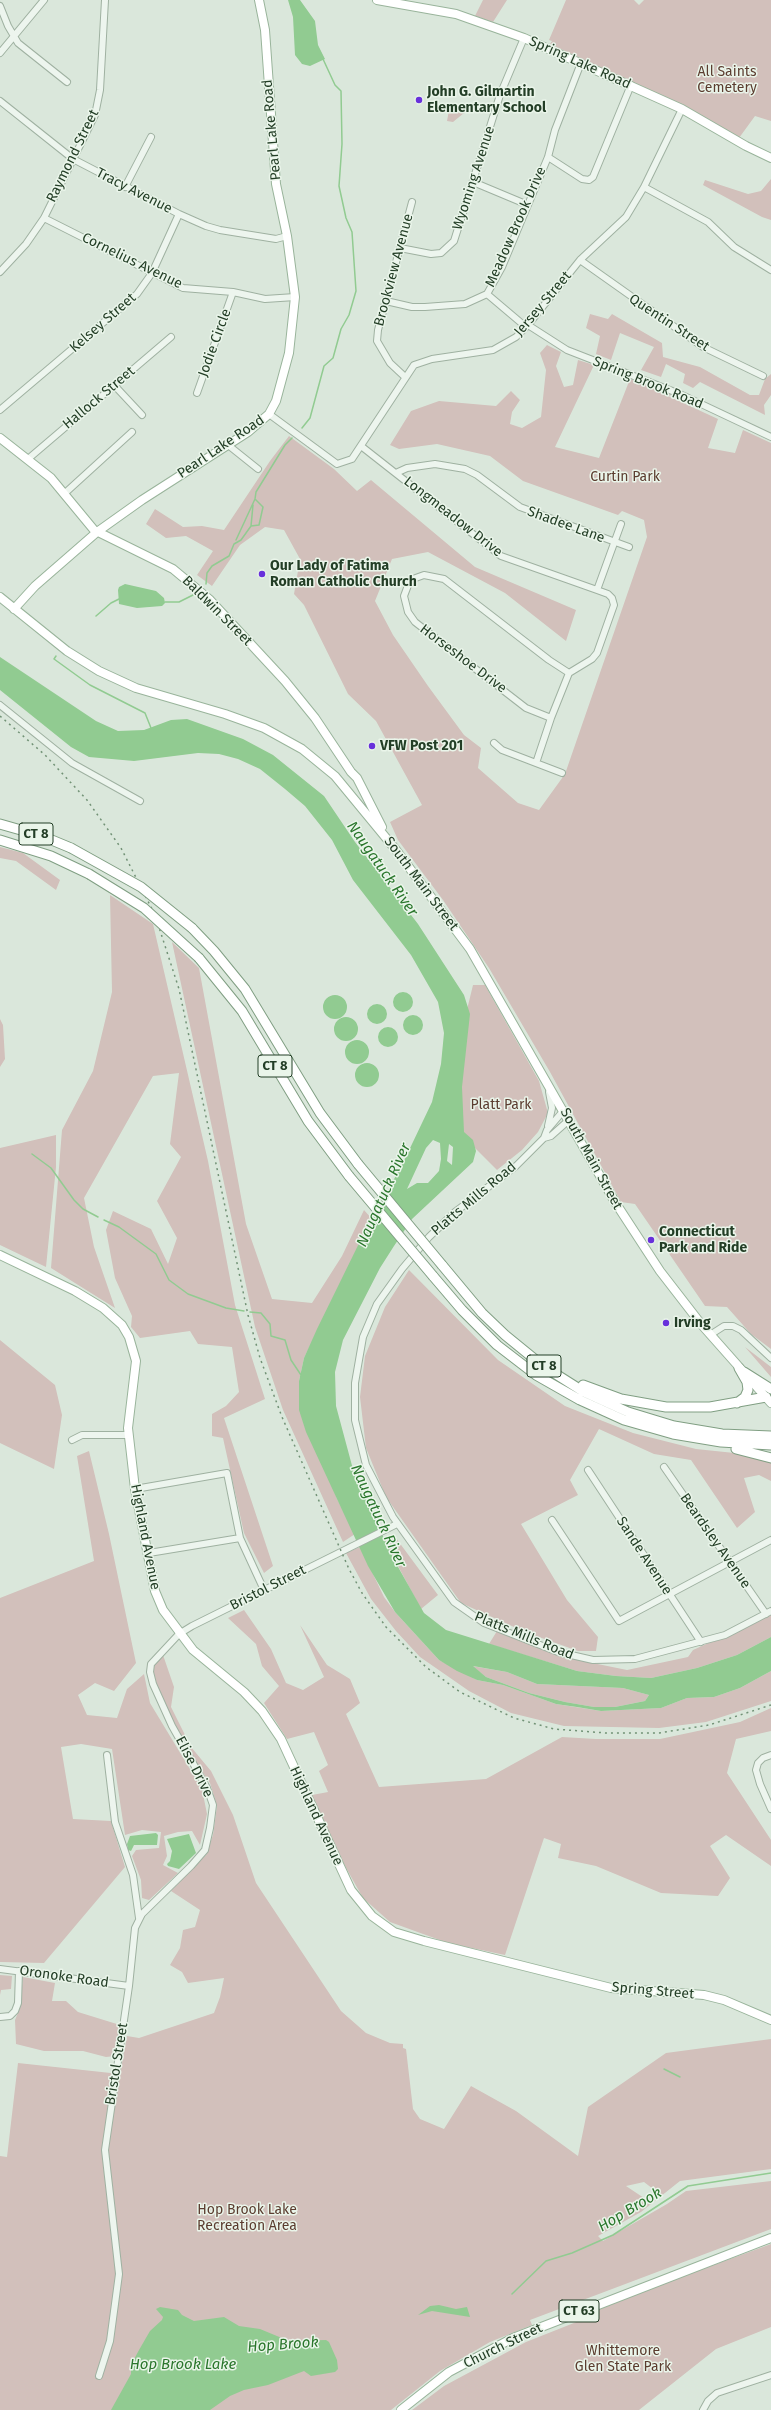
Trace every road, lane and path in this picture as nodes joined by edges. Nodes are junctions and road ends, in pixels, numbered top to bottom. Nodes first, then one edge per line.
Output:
1 (44, 0) edge
2 (105, 0) edge
3 (259, 0) edge
4 (377, 0) edge
5 (0, 6) edge
6 (14, 37) junction
7 (524, 38) junction
8 (0, 53) edge
9 (581, 63) junction
10 (67, 82) dead end
11 (631, 85) junction
12 (0, 101) edge
13 (682, 109) junction
14 (151, 137) dead end
15 (548, 157) junction
16 (771, 158) edge
17 (74, 160) junction
18 (473, 182) junction
19 (125, 187) junction
20 (644, 187) junction
21 (412, 202) dead end
22 (528, 205) junction
23 (179, 214) junction
24 (44, 218) junction
25 (287, 236) junction
26 (400, 248) junction
27 (580, 260) junction
28 (771, 270) edge
29 (0, 272) edge
30 (152, 273) junction
31 (233, 292) junction
32 (487, 294) junction
33 (295, 297) junction
34 (386, 301) junction
35 (527, 326) junction
36 (171, 337) dead end
37 (763, 376) dead end
38 (405, 377) junction
39 (114, 385) junction
40 (197, 393) dead end
41 (0, 410) edge
42 (269, 414) junction
43 (142, 415) dead end
44 (132, 432) dead end
45 (771, 437) edge
46 (0, 438) edge
47 (228, 445) junction
48 (362, 446) junction
49 (28, 459) junction
50 (258, 469) dead end
51 (396, 473) junction
52 (64, 494) junction
53 (621, 524) dead end
54 (97, 532) junction
55 (614, 542) junction
56 (629, 547) dead end
57 (597, 590) junction
58 (0, 597) edge
59 (14, 609) junction
60 (569, 673) junction
61 (0, 705) edge
62 (551, 718) junction
63 (494, 743) dead end
64 (536, 763) junction
65 (351, 772) junction
66 (562, 773) dead end
67 (345, 787) junction
68 (140, 801) dead end
69 (0, 824) edge
70 (0, 840) edge
71 (388, 840) junction
72 (548, 1083) junction
73 (564, 1110) junction
74 (570, 1120) junction
75 (547, 1130) junction
76 (544, 1138) junction
77 (0, 1255) edge
78 (710, 1335) junction
79 (505, 1336) junction
80 (771, 1358) edge
81 (739, 1368) junction
82 (769, 1396) edge
83 (728, 1405) junction
84 (673, 1434) junction
85 (129, 1435) junction
86 (771, 1436) edge
87 (72, 1440) dead end
88 (771, 1445) edge
89 (771, 1458) edge
90 (664, 1467) dead end
91 (588, 1470) dead end
92 (135, 1490) junction
93 (552, 1520) dead end
94 (397, 1524) junction
95 (240, 1538) junction
96 (771, 1540) edge
97 (149, 1553) junction
98 (731, 1562) junction
99 (264, 1590) junction
100 (670, 1595) junction
101 (768, 1613) edge
102 (179, 1634) junction
103 (701, 1642) junction
104 (150, 1667) joint
105 (107, 1755) dead end
106 (771, 1756) edge
107 (771, 1809) edge
108 (139, 1918) junction
109 (510, 1961) joint
110 (0, 1969) edge
111 (19, 1971) junction
112 (129, 1986) junction
113 (0, 2017) edge
114 (771, 2020) edge
115 (771, 2238) edge
116 (771, 2375) edge
117 (99, 2376) dead end
118 (401, 2410) edge
119 (703, 2410) edge

1 - 6 street
2 - 17 street, Raymond Street
3 - 25 main road, Pearl Lake Road
4 - 7 main road, Spring Lake Road
5 - 6 street
6 - 8 street
6 - 10 street
7 - 9 main road, Spring Lake Road
7 - 18 street, Wyoming Avenue
9 - 11 main road, Spring Lake Road
9 - 15 street, Meadow Brook Drive
11 - 13 main road, Spring Lake Road
11 - 15 street
12 - 17 street, Tracy Avenue
13 - 16 main road, Spring Lake Road
13 - 20 street, Jersey Street
14 - 19 street
15 - 22 street, Meadow Brook Drive
17 - 19 street, Tracy Avenue
17 - 24 street, Raymond Street
18 - 22 street
18 - 26 street, Wyoming Avenue
19 - 23 street, Tracy Avenue
20 - 27 street, Jersey Street
20 - 28 street
21 - 26 street, Brookview Avenue
22 - 32 street, Meadow Brook Drive
23 - 25 street, Tracy Avenue
23 - 30 street, Kelsey Street
24 - 29 street, Raymond Street
24 - 30 street, Cornelius Avenue
25 - 33 main road, Pearl Lake Road
26 - 34 street, Brookview Avenue
27 - 35 street, Jersey Street
27 - 37 street, Quentin Street
30 - 31 street, Cornelius Avenue
30 - 41 street, Kelsey Street
31 - 33 street, Cornelius Avenue
31 - 40 street, Jodie Circle
32 - 34 street, Meadow Brook Drive
32 - 35 street, Spring Brook Road
33 - 42 main road, Pearl Lake Road
34 - 38 street, Brookview Avenue
35 - 38 street, Jersey Street
35 - 45 street, Spring Brook Road
36 - 39 street, Hallock Street
38 - 48 street, Jersey Street
39 - 43 street
39 - 49 street, Hallock Street
42 - 47 main road, Pearl Lake Road
42 - 48 street, Jersey Street
44 - 52 street
46 - 49 main road, Baldwin Street
47 - 50 street
47 - 54 main road, Pearl Lake Road
48 - 51 street, Longmeadow Drive
49 - 52 main road, Baldwin Street
51 - 55 street, Shadee Lane
51 - 57 street, Longmeadow Drive
52 - 54 main road, Baldwin Street
53 - 55 street
54 - 59 main road, Pearl Lake Road
54 - 65 main road, Baldwin Street
55 - 56 street, Shadee Lane
55 - 57 street
57 - 60 street, Longmeadow Drive
58 - 59 main road, South Main Street
59 - 67 main road, South Main Street
60 - 62 street
60 - 62 street, Horseshoe Drive
61 - 68 street
62 - 64 street
63 - 64 street
64 - 66 street
65 - 67 main road
65 - 71 main road, Baldwin Street
67 - 71 main road, South Main Street
69 - 79 highway, CT 8, bridge
70 - 84 highway, CT 8, bridge
71 - 72 main road, South Main Street
72 - 73 main road, South Main Street
72 - 75 street, Platts Mills Road
73 - 74 main road, South Main Street
73 - 75 street, Platts Mills Road
74 - 76 street, Platts Mills Road
74 - 78 main road, South Main Street
75 - 76 street, Platts Mills Road
76 - 94 street, Platts Mills Road
77 - 85 main road, Highland Avenue
78 - 80 street
78 - 81 main road, South Main Street
79 - 83 highway
79 - 86 highway, CT 8
81 - 82 highway
81 - 83 highway
82 - 83 highway
84 - 88 highway, CT 8
84 - 89 highway
85 - 87 street
85 - 92 main road, Highland Avenue
90 - 98 street, Beardsley Avenue
91 - 100 street, Sande Avenue
92 - 95 street
92 - 97 main road, Highland Avenue
93 - 100 street
94 - 99 street, Bristol Street
94 - 103 street, Platts Mills Road
95 - 97 street
95 - 99 street
96 - 98 street
97 - 102 main road, Highland Avenue
98 - 100 street
98 - 101 street, Beardsley Avenue
99 - 102 street, Bristol Street
100 - 103 street, Sande Avenue
101 - 103 street, Platts Mills Road
102 - 104 street, Bristol Street
102 - 109 main road, Highland Avenue
104 - 108 street, Elise Drive
105 - 108 street, Bristol Street
106 - 107 street
108 - 112 street, Bristol Street
109 - 114 main road, Spring Street
110 - 111 street, Oronoke Road
111 - 112 street, Oronoke Road
111 - 113 street
112 - 117 street, Bristol Street
115 - 118 main road, Church Street / CT 63
116 - 119 street

